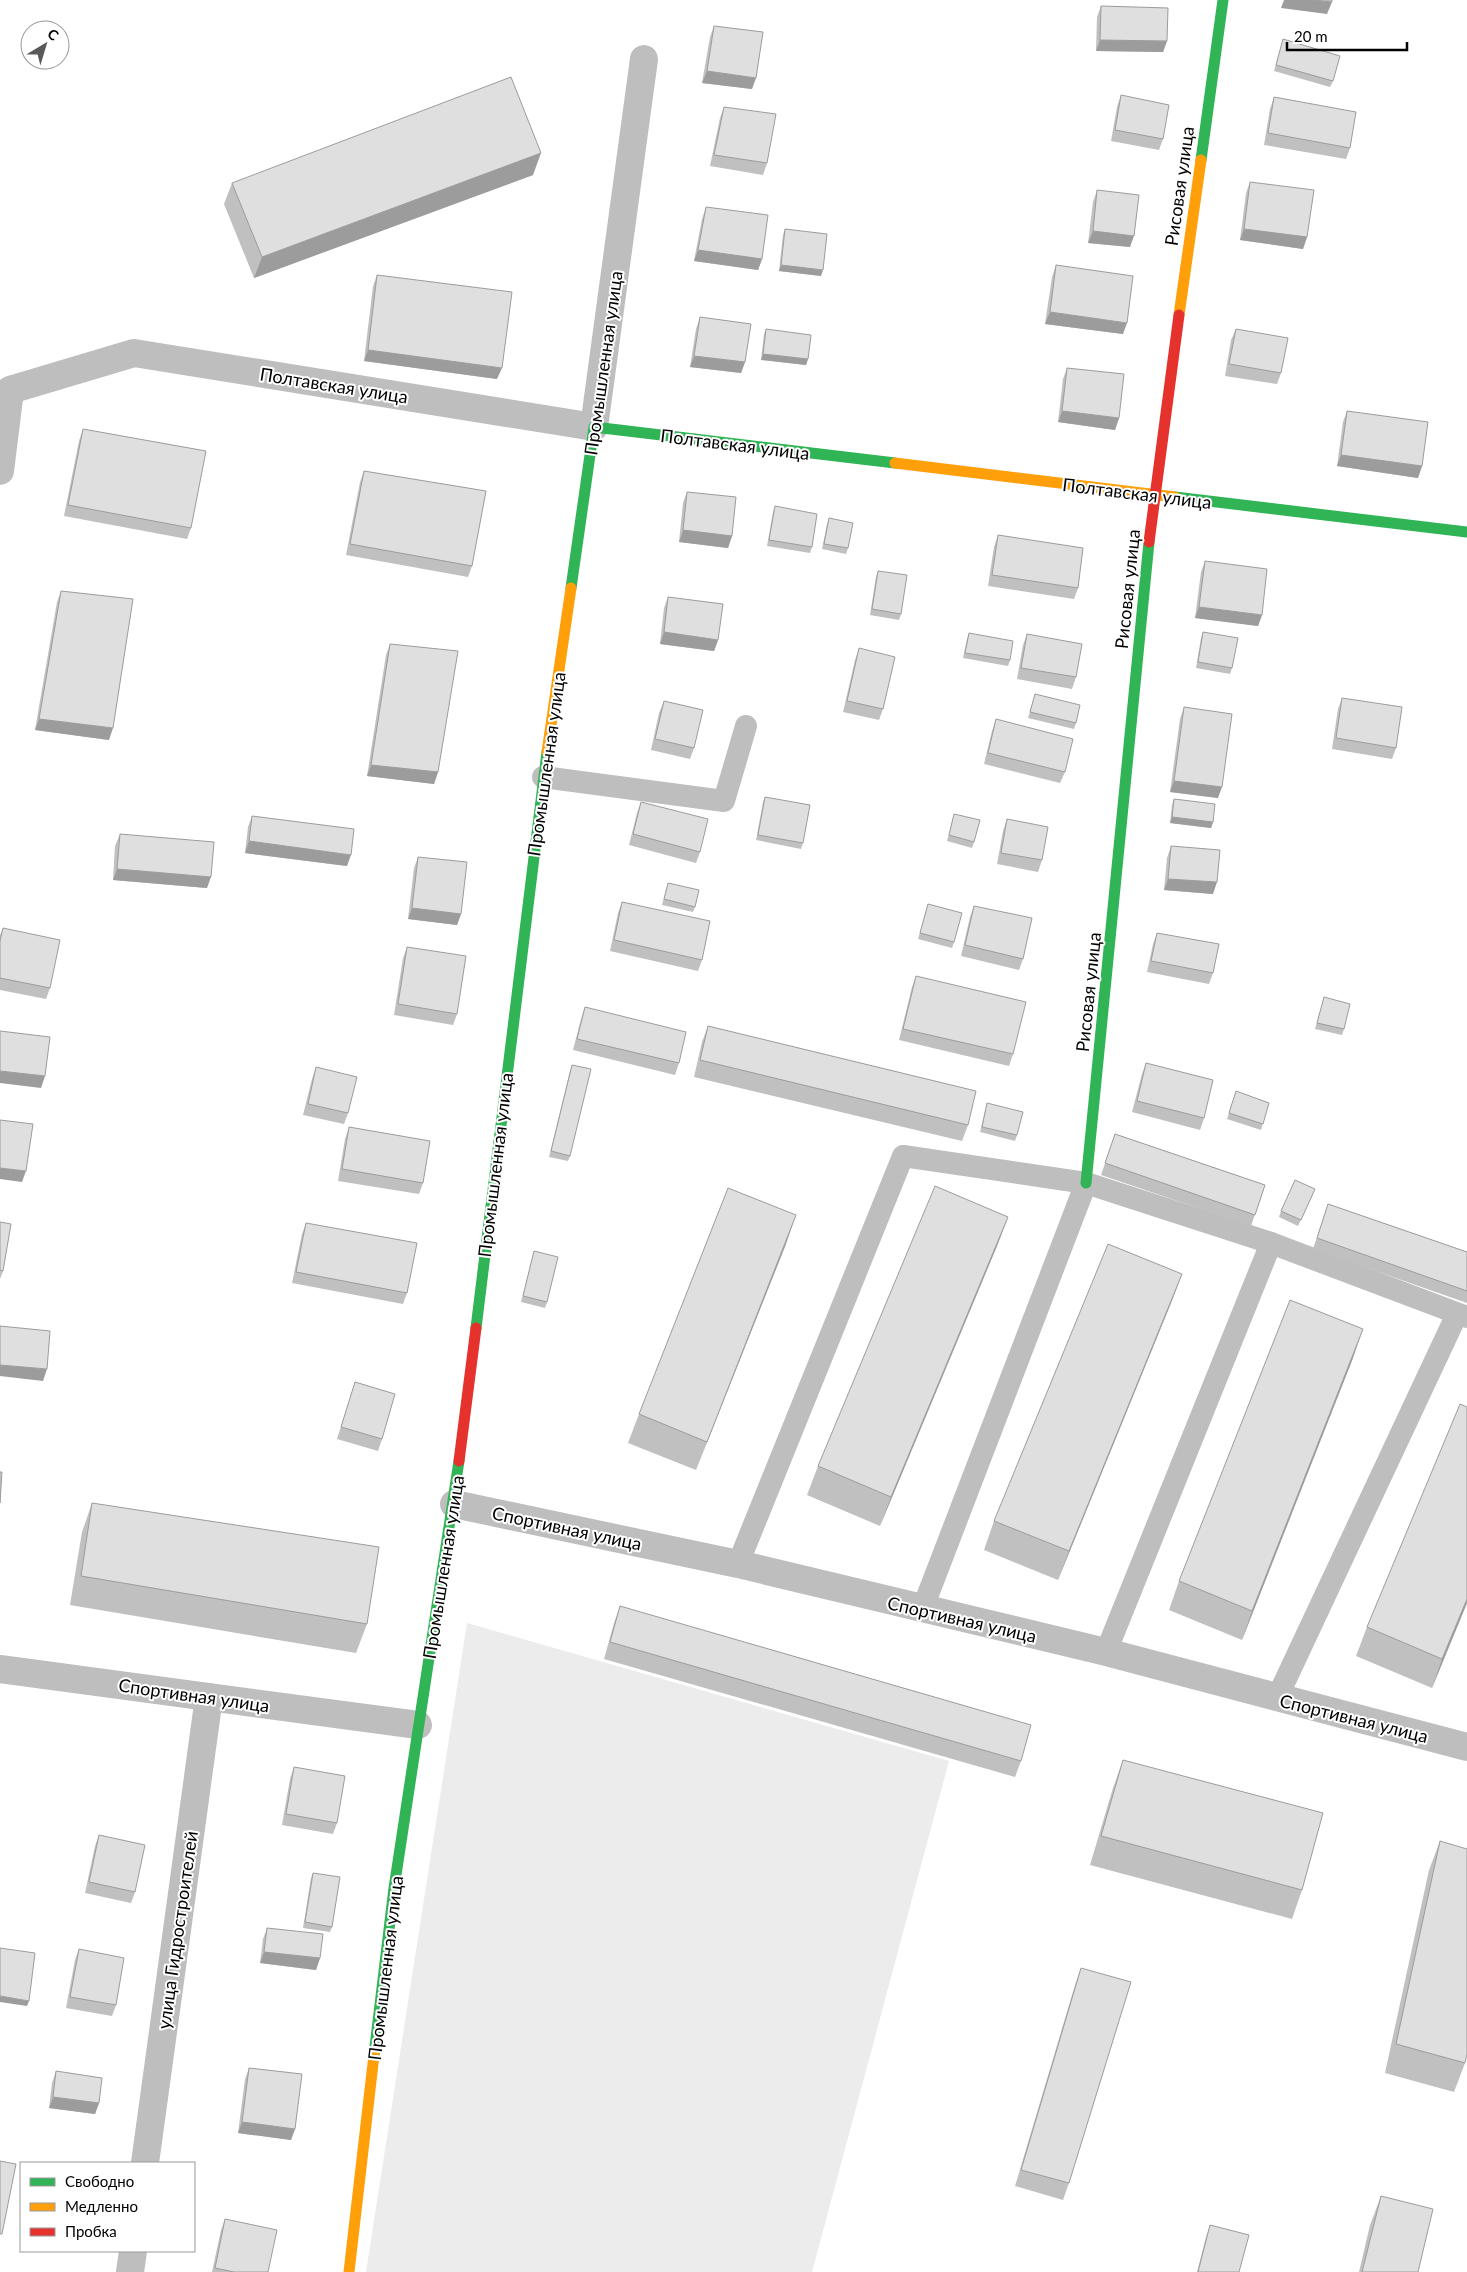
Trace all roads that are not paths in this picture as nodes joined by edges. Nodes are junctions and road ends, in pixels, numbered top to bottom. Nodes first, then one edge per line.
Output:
1 (1223, 0) edge
2 (644, 59) dead end
3 (594, 428) junction
4 (0, 471) edge
5 (1154, 495) junction
6 (1467, 532) edge
7 (746, 726) dead end
8 (543, 777) junction
9 (1086, 1183) junction
10 (1271, 1243) junction
11 (1462, 1316) edge
12 (454, 1504) junction
13 (738, 1564) junction
14 (922, 1610) junction
15 (1106, 1652) junction
16 (0, 1669) edge
17 (209, 1697) junction
18 (1277, 1698) junction
19 (418, 1725) junction
20 (1467, 1747) edge
21 (145, 2162) edge
22 (133, 2252) edge
23 (130, 2272) edge
24 (350, 2272) edge

1 - 5 street, Рисовая улица
2 - 3 street, Промышленная улица
3 - 4 street, Полтавская улица
3 - 5 street, Полтавская улица
3 - 8 street, Промышленная улица
5 - 6 street, Полтавская улица
5 - 9 street, Рисовая улица
7 - 8 lane
8 - 12 street, Промышленная улица
9 - 10 lane
9 - 13 lane
9 - 14 lane
10 - 11 lane
10 - 15 lane
11 - 18 lane
12 - 13 street, Спортивная улица
12 - 19 street, Промышленная улица
13 - 14 street, Спортивная улица
14 - 15 street, Спортивная улица
15 - 18 street, Спортивная улица
16 - 17 street, Спортивная улица
17 - 19 street, Спортивная улица
17 - 21 street, улица Гидростроителей
18 - 20 street, Спортивная улица
19 - 24 street, Промышленная улица
22 - 23 street

